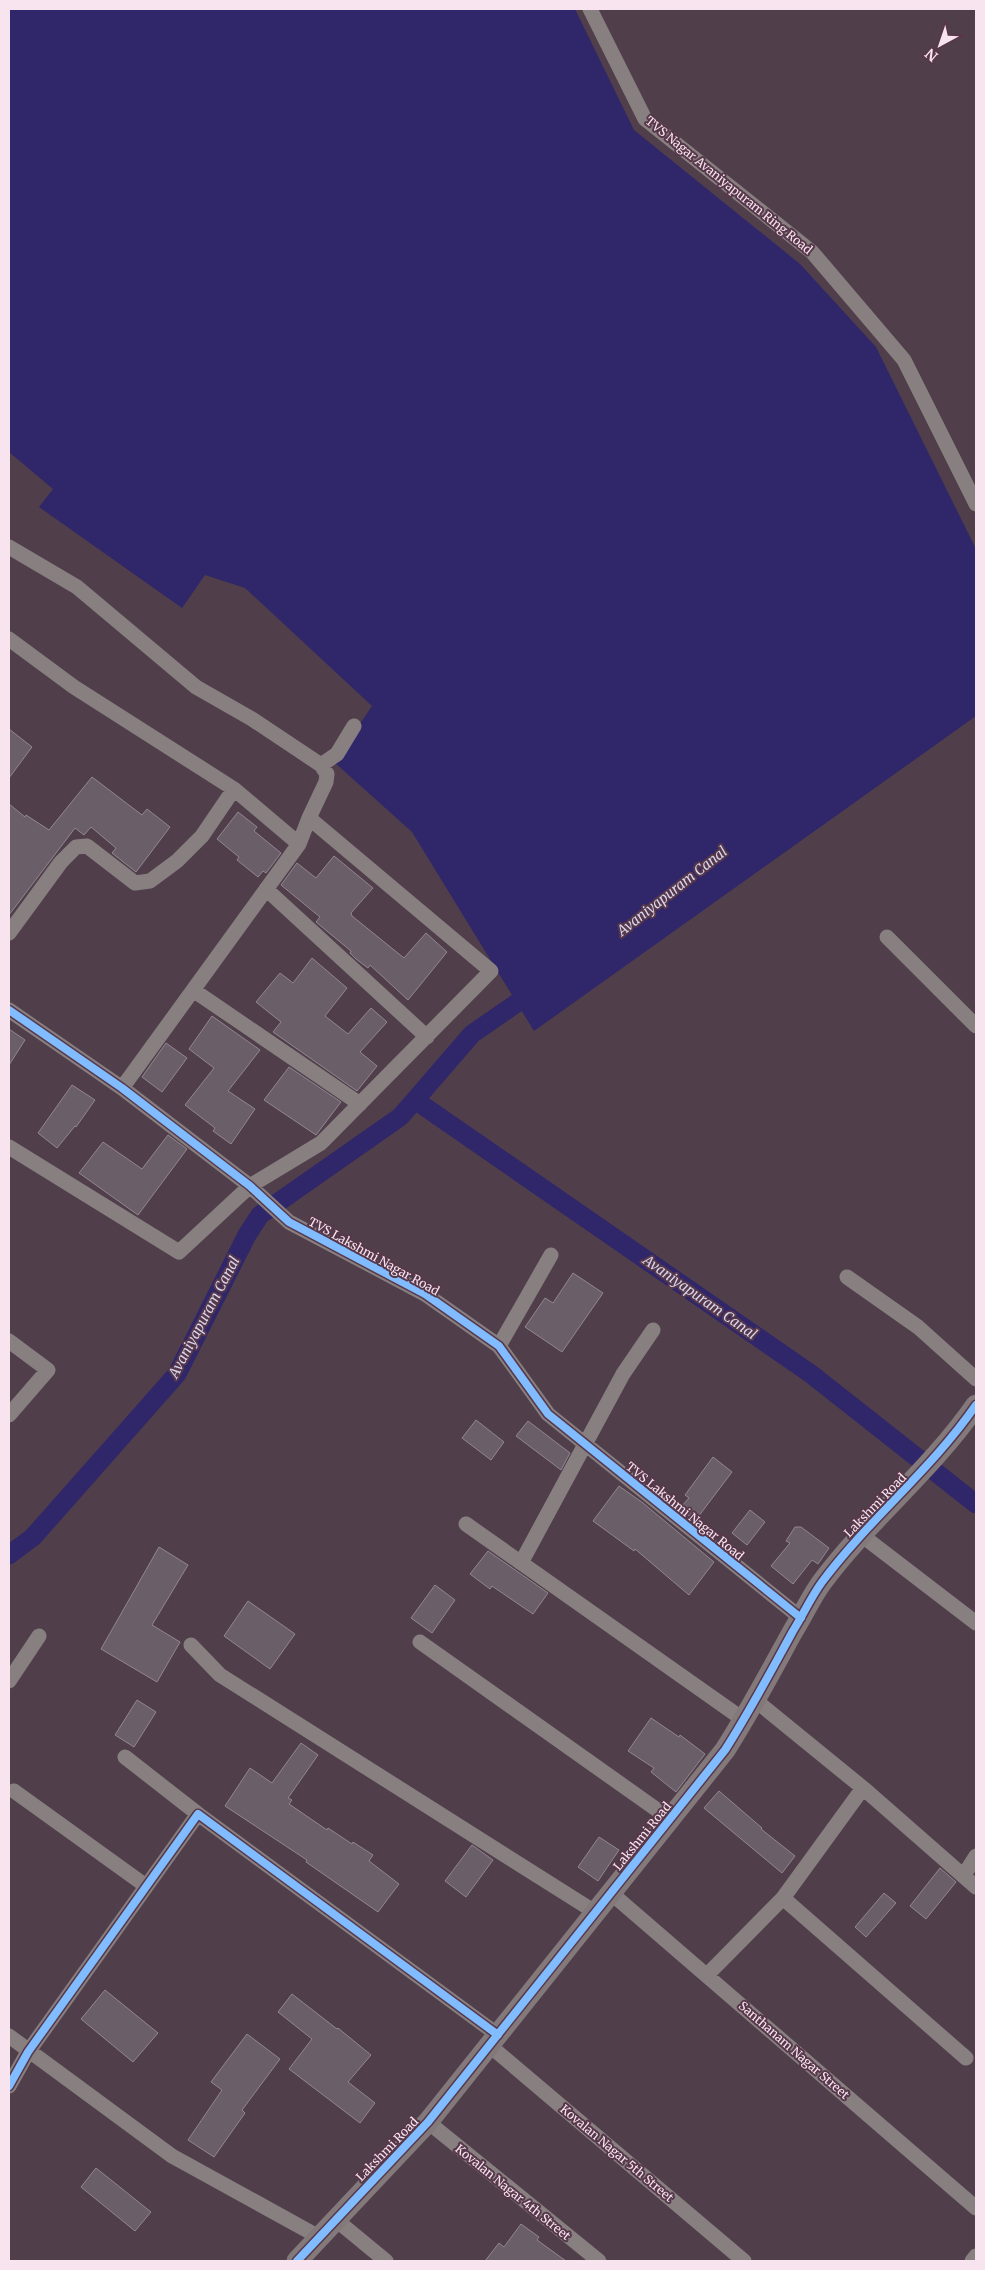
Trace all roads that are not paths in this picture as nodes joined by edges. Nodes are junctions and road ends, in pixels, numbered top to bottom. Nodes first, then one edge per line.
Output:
1 (590, 9) edge
2 (976, 504) edge
3 (9, 547) edge
4 (9, 639) edge
5 (354, 726) dead end
6 (322, 764) junction
7 (234, 789) junction
8 (309, 818) junction
9 (299, 844) junction
10 (266, 889) junction
11 (9, 933) edge
12 (887, 937) dead end
13 (193, 990) junction
14 (9, 1010) edge
15 (976, 1026) edge
16 (428, 1037) junction
17 (122, 1088) junction
18 (360, 1104) junction
19 (10, 1151) edge
20 (250, 1186) junction
21 (551, 1255) dead end
22 (846, 1277) dead end
23 (653, 1330) dead end
24 (9, 1340) edge
25 (499, 1346) junction
26 (976, 1379) edge
27 (976, 1405) edge
28 (9, 1415) edge
29 (586, 1445) junction
30 (466, 1524) dead end
31 (860, 1534) junction
32 (521, 1563) junction
33 (801, 1618) junction
34 (976, 1623) edge
35 (40, 1636) dead end
36 (420, 1642) dead end
37 (191, 1645) dead end
38 (9, 1681) edge
39 (754, 1700) junction
40 (744, 1720) junction
41 (125, 1757) dead end
42 (863, 1788) junction
43 (14, 1791) dead end
44 (198, 1814) junction
45 (670, 1819) junction
46 (976, 1856) edge
47 (964, 1875) junction
48 (146, 1886) junction
49 (976, 1887) edge
50 (611, 1893) junction
51 (782, 1898) junction
52 (595, 1912) junction
53 (707, 1975) junction
54 (9, 2036) edge
55 (493, 2040) junction
56 (28, 2052) junction
57 (966, 2058) dead end
58 (9, 2086) edge
59 (428, 2122) junction
60 (976, 2208) edge
61 (336, 2219) junction
62 (319, 2237) junction
63 (976, 2256) edge
64 (297, 2261) edge
65 (386, 2261) edge
66 (599, 2261) edge
67 (744, 2261) edge
68 (972, 2261) edge

1 - 2 street, TVS Nagar Avaniyapuram Ring Road
3 - 6 street
4 - 7 street
5 - 6 street
6 - 8 street
7 - 9 street
7 - 11 street
8 - 9 street
8 - 16 street
9 - 10 street
10 - 13 street
10 - 16 street
12 - 15 street
13 - 17 street
13 - 18 street
14 - 17 street, TVS Lakshmi Nagar Road
16 - 18 street
17 - 20 street, TVS Lakshmi Nagar Road
18 - 20 street
19 - 20 street
20 - 25 street, TVS Lakshmi Nagar Road
21 - 25 street
22 - 26 street
23 - 29 street
24 - 28 street
25 - 29 street, TVS Lakshmi Nagar Road
27 - 31 street, Lakshmi Road
29 - 32 street
29 - 33 street, TVS Lakshmi Nagar Road
30 - 32 street
31 - 33 street, Lakshmi Road
31 - 34 street
32 - 40 street
33 - 39 street, Lakshmi Road
35 - 38 street
36 - 45 street
37 - 52 street
39 - 40 street, Lakshmi Road
39 - 42 street
40 - 45 street, Lakshmi Road
41 - 44 street, Kovalan Nagar 5th Street
42 - 47 street
42 - 51 street
43 - 48 street
44 - 48 street
44 - 55 street, Kovalan Nagar 5th Street
45 - 50 street, Lakshmi Road
46 - 47 street
47 - 49 street
48 - 56 street
50 - 52 street, Lakshmi Road
50 - 53 street, Santhanam Nagar Street
51 - 53 street
51 - 57 street
52 - 55 street, Lakshmi Road
53 - 60 street, Santhanam Nagar Street
54 - 56 street
55 - 59 street, Lakshmi Road
55 - 67 street, Kovalan Nagar 5th Street
56 - 58 street
56 - 62 street
59 - 61 street, Lakshmi Road
59 - 66 street, Kovalan Nagar 4th Street
61 - 62 street, Lakshmi Road
61 - 65 street
62 - 64 street, Lakshmi Road
63 - 68 street

